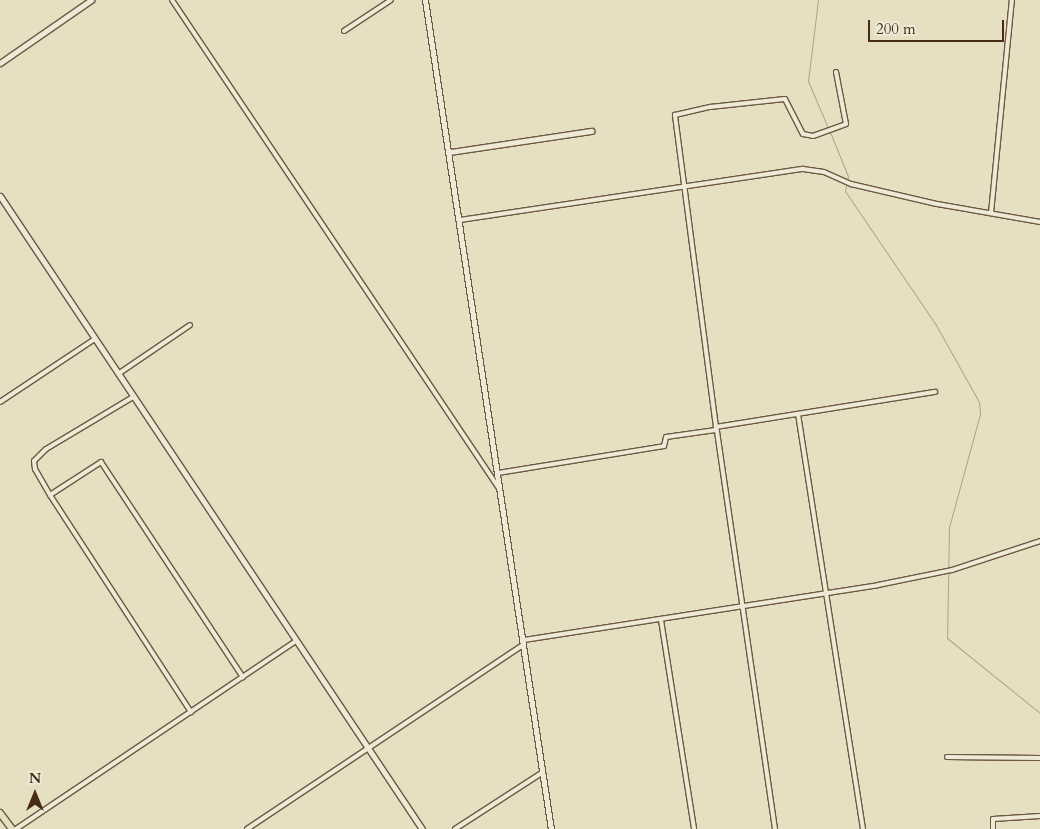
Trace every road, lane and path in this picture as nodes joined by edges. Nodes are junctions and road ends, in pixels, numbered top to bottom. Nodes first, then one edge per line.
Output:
1 (90, 0) edge
2 (172, 0) edge
3 (391, 0) edge
4 (425, 0) edge
5 (1012, 0) edge
6 (344, 31) dead end
7 (0, 63) edge
8 (836, 72) dead end
9 (591, 131) dead end
10 (450, 152) junction
11 (682, 187) junction
12 (0, 196) edge
13 (991, 213) junction
14 (460, 220) junction
15 (1040, 222) edge
16 (190, 325) dead end
17 (95, 339) junction
18 (118, 374) junction
19 (936, 392) dead end
20 (134, 397) junction
21 (0, 402) edge
22 (798, 414) junction
23 (716, 428) junction
24 (498, 473) junction
25 (501, 491) junction
26 (50, 495) junction
27 (1040, 541) edge
28 (826, 593) junction
29 (742, 606) junction
30 (661, 620) junction
31 (296, 641) junction
32 (524, 642) junction
33 (243, 677) junction
34 (191, 712) junction
35 (368, 748) junction
36 (947, 757) dead end
37 (1040, 758) edge
38 (543, 772) junction
39 (0, 813) edge
40 (1040, 816) edge
41 (12, 829) edge
42 (16, 829) edge
43 (247, 829) edge
44 (422, 829) edge
45 (455, 829) edge
46 (552, 829) edge
47 (694, 829) edge
48 (775, 829) edge
49 (862, 829) edge
50 (993, 829) edge

1 - 7 street
2 - 25 street
3 - 6 street
4 - 10 street
5 - 13 street
8 - 11 street
9 - 10 street
10 - 14 street
11 - 13 street
11 - 14 street
11 - 23 street
12 - 17 street
13 - 15 street
14 - 24 street
16 - 18 street
17 - 18 street
17 - 21 street
18 - 20 street
19 - 22 street
20 - 26 street
20 - 31 street
22 - 23 street
22 - 28 street
23 - 24 street
23 - 29 street
24 - 25 street
25 - 32 street
26 - 33 street
26 - 34 street
27 - 28 street
28 - 29 street
28 - 49 street
29 - 30 street
29 - 48 street
30 - 32 street
30 - 47 street
31 - 33 street
31 - 35 street
32 - 35 street
32 - 38 street
33 - 34 street
34 - 42 street
35 - 43 street
35 - 44 street
36 - 37 street
38 - 45 street
38 - 46 street
39 - 41 highway
40 - 50 street

